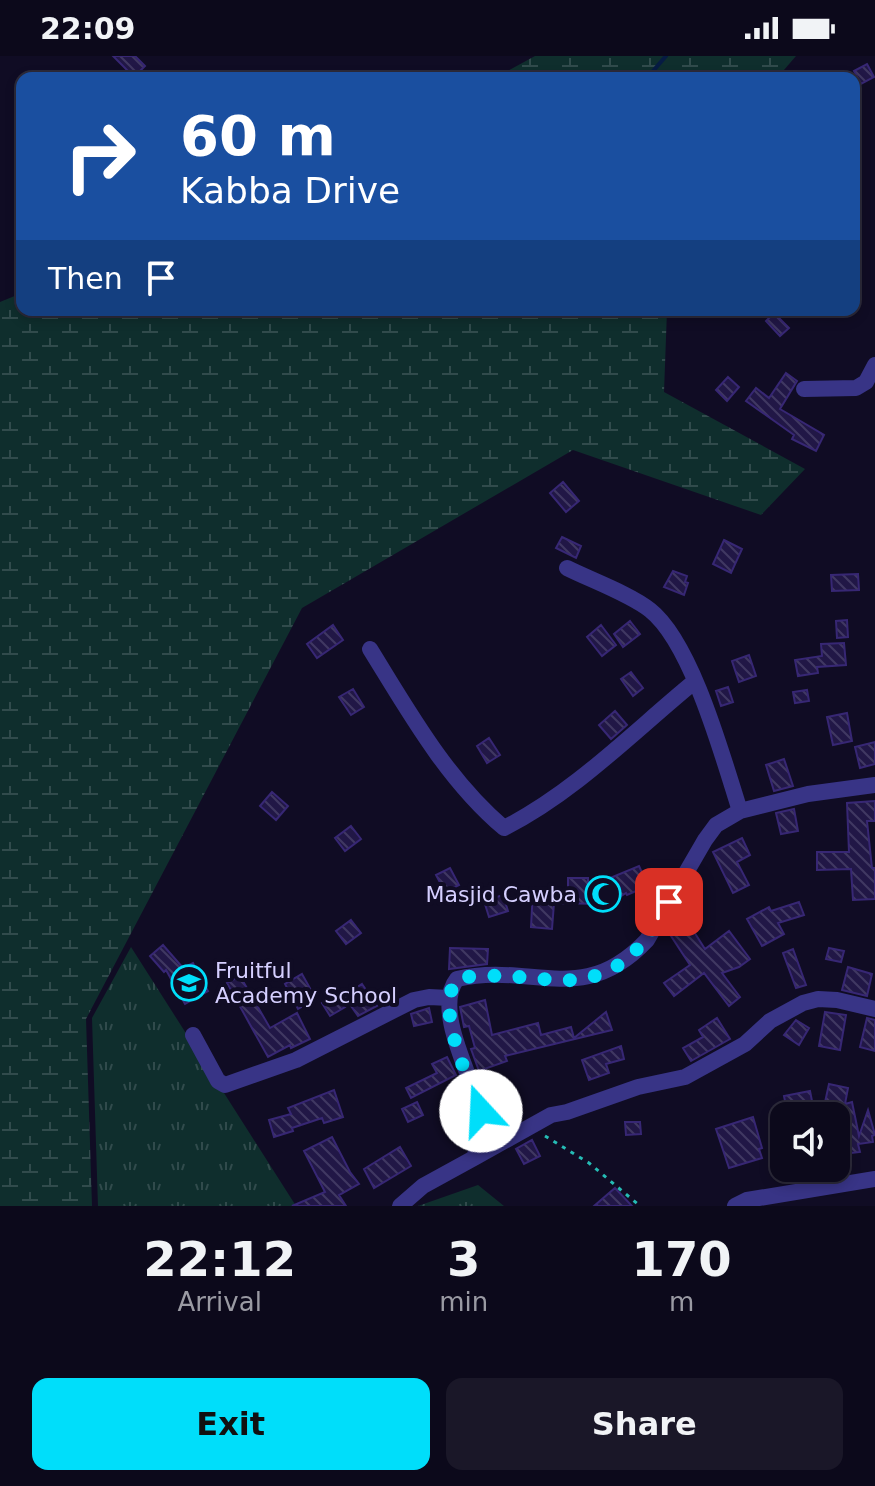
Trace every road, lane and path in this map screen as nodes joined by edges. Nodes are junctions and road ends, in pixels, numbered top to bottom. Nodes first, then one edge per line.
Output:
1 (875, 365) edge
2 (804, 389) dead end
3 (567, 568) dead end
4 (370, 649) dead end
5 (694, 682) junction
6 (875, 785) edge
7 (740, 811) junction
8 (449, 998) junction
9 (875, 1009) edge
10 (193, 1035) dead end
11 (481, 1111) junction
12 (529, 1126) junction
13 (474, 1158) junction
14 (875, 1179) edge
15 (400, 1206) edge
16 (640, 1206) edge
17 (735, 1206) edge

1 - 2 street
3 - 5 street
4 - 5 street
5 - 7 street
6 - 7 street
7 - 8 street
8 - 10 street
8 - 11 street
9 - 12 street
11 - 12 path
11 - 13 street
12 - 13 street
12 - 16 path
13 - 15 street
14 - 17 street

